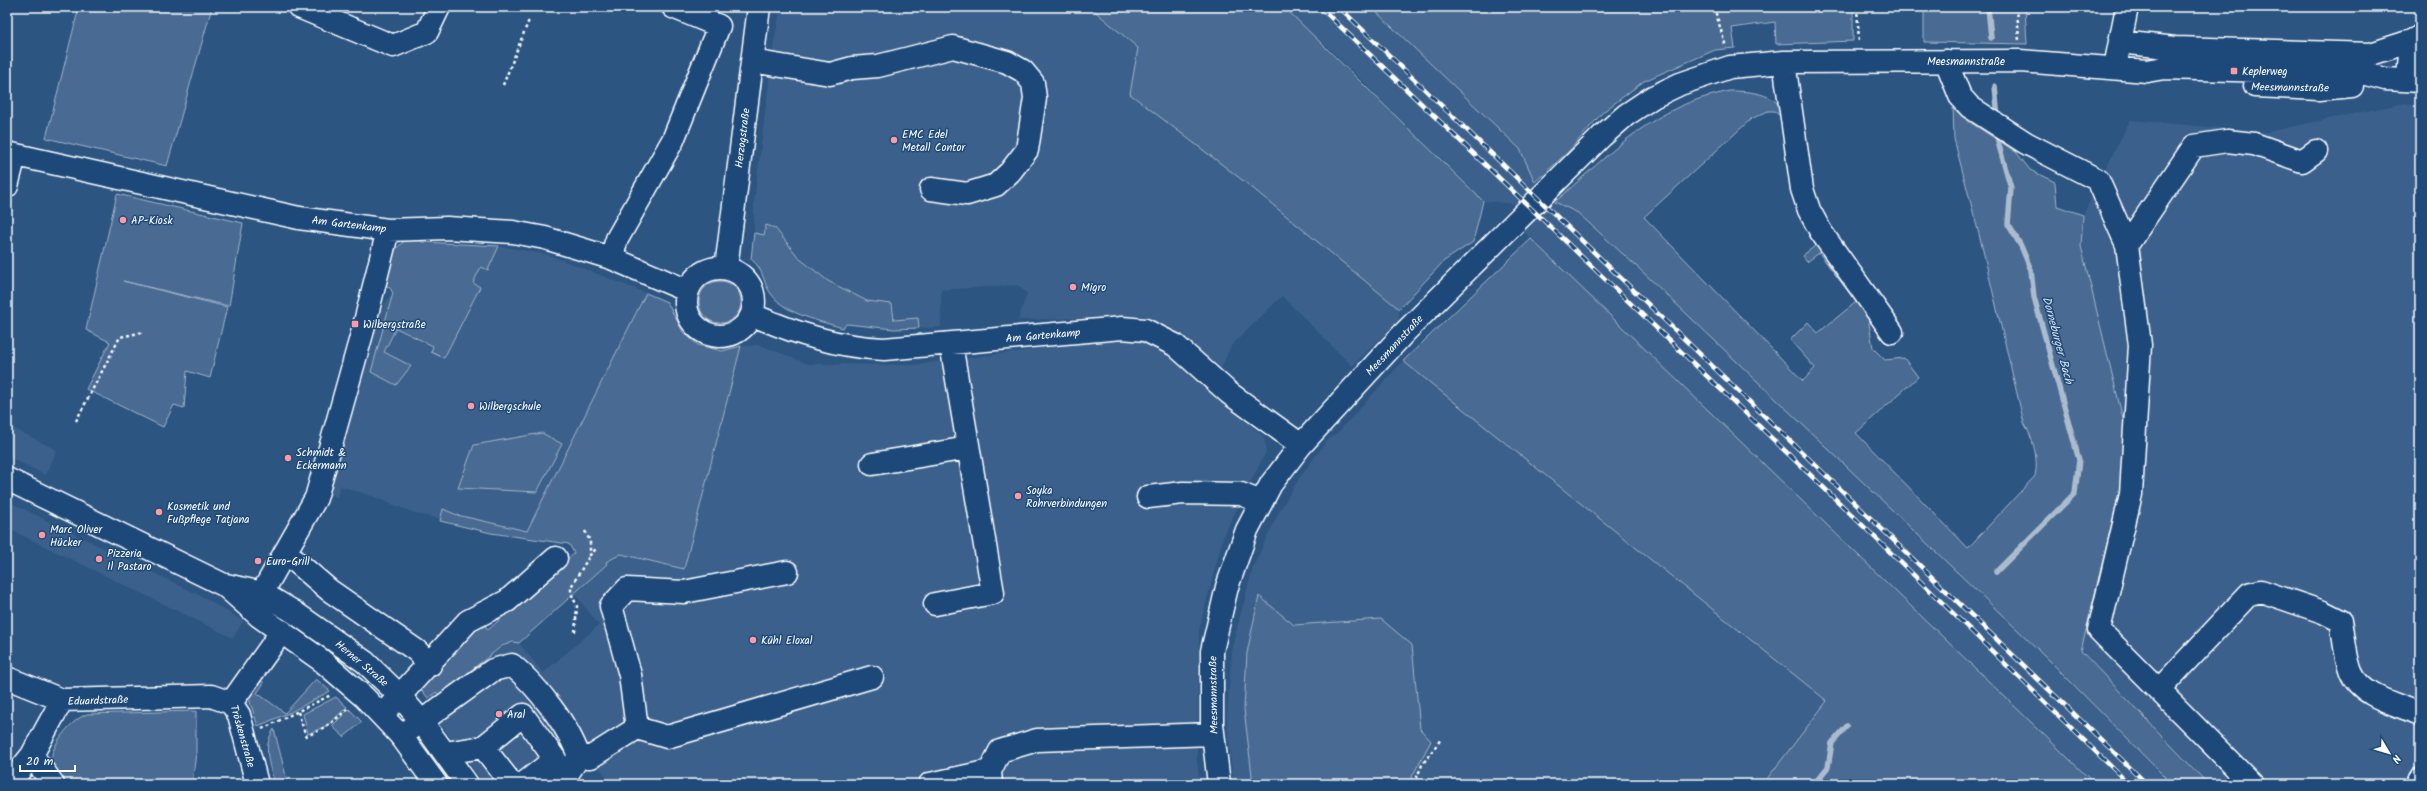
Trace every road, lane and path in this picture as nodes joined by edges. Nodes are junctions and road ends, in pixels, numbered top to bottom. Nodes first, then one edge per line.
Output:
1 (299, 7) edge
2 (438, 7) edge
3 (673, 7) edge
4 (759, 7) edge
5 (1714, 7) edge
6 (1857, 7) edge
7 (2017, 7) edge
8 (2127, 7) edge
9 (529, 20) dead end
10 (2416, 39) edge
11 (2120, 42) junction
12 (752, 60) junction
13 (1860, 61) junction
14 (1946, 61) junction
15 (2020, 61) junction
16 (1784, 62) junction
17 (1730, 67) junction
18 (2115, 69) junction
19 (2414, 80) edge
20 (503, 85) dead end
21 (2316, 151) dead end
22 (11, 154) edge
23 (7, 186) edge
24 (931, 190) dead end
25 (388, 230) junction
26 (2127, 245) junction
27 (611, 258) junction
28 (726, 268) junction
29 (688, 291) junction
30 (753, 315) junction
31 (144, 332) dead end
32 (1892, 332) dead end
33 (951, 344) junction
34 (76, 421) dead end
35 (1301, 446) junction
36 (968, 448) junction
37 (872, 464) dead end
38 (7, 479) edge
39 (1148, 497) dead end
40 (1262, 502) junction
41 (585, 531) dead end
42 (597, 548) dead end
43 (286, 552) junction
44 (590, 555) junction
45 (556, 558) dead end
46 (787, 572) dead end
47 (224, 585) junction
48 (262, 593) junction
49 (934, 604) dead end
50 (259, 616) junction
51 (282, 631) junction
52 (575, 632) dead end
53 (430, 665) junction
54 (872, 677) dead end
55 (7, 678) edge
56 (344, 679) junction
57 (2159, 690) junction
58 (360, 694) junction
59 (400, 696) junction
60 (62, 700) junction
61 (232, 703) junction
62 (298, 712) junction
63 (2420, 714) edge
64 (382, 715) junction
65 (422, 722) junction
66 (637, 728) junction
67 (1213, 734) junction
68 (401, 736) junction
69 (245, 738) junction
70 (1441, 739) dead end
71 (483, 747) junction
72 (445, 753) junction
73 (32, 755) junction
74 (579, 757) junction
75 (991, 778) edge
76 (2420, 779) edge
77 (9, 784) edge
78 (54, 784) edge
79 (257, 784) edge
80 (436, 784) edge
81 (467, 784) edge
82 (512, 784) edge
83 (523, 784) edge
84 (555, 784) edge
85 (930, 784) edge
86 (1219, 784) edge
87 (1414, 784) edge
88 (2252, 784) edge
89 (2418, 784) edge

1 - 2 street
3 - 27 street
4 - 12 street, Herzogstraße
5 - 17 path
6 - 13 path
7 - 15 path
8 - 11 street
9 - 20 path
10 - 11 street
10 - 19 street
11 - 18 street
12 - 24 street
12 - 28 street, Herzogstraße
13 - 14 street, Meesmannstraße
13 - 16 street, Meesmannstraße
14 - 15 street, Meesmannstraße
14 - 26 street
15 - 18 street, Meesmannstraße
16 - 17 street, Meesmannstraße
16 - 32 street
17 - 35 street, Meesmannstraße
18 - 19 street, Meesmannstraße
21 - 26 street
22 - 23 street
22 - 25 street, Am Gartenkamp
25 - 27 street, Am Gartenkamp
25 - 43 street
26 - 57 street
27 - 29 street, Am Gartenkamp
28 - 29 street
28 - 30 street
29 - 30 street
30 - 33 street, Am Gartenkamp
31 - 34 path
33 - 35 street, Am Gartenkamp
33 - 36 street
35 - 40 street, Meesmannstraße
36 - 37 street
36 - 49 street
38 - 47 street, Herner Straße
39 - 40 street
40 - 67 street, Meesmannstraße
41 - 44 path
42 - 44 path
43 - 48 street
43 - 53 street
44 - 52 path
45 - 53 street
46 - 66 street
47 - 48 street, Herner Straße
47 - 50 street, Herner Straße
48 - 50 street
48 - 59 street, Herner Straße
50 - 51 street, Herner Straße
51 - 56 street, Herner Straße
51 - 61 street, Tröskenstraße
53 - 59 street
54 - 66 street
55 - 60 street
56 - 58 street, Herner Straße
56 - 62 path
57 - 63 street
57 - 88 street
58 - 62 path
58 - 64 street, Herner Straße
59 - 64 street
59 - 65 street, Herner Straße
60 - 61 street, Eduardstraße
60 - 73 street, Eduardstraße
61 - 69 street, Tröskenstraße
62 - 69 path
64 - 68 street, Herner Straße
65 - 68 street
65 - 72 street, Herner Straße
65 - 74 street
66 - 74 street
67 - 75 street
67 - 86 street, Meesmannstraße
68 - 80 street, Herner Straße
69 - 79 street, Tröskenstraße
70 - 87 path
71 - 72 street
71 - 82 street
71 - 83 street
72 - 81 street, Herner Straße
73 - 77 street, Eduardstraße
73 - 78 street
74 - 84 street
75 - 85 street
76 - 89 street

